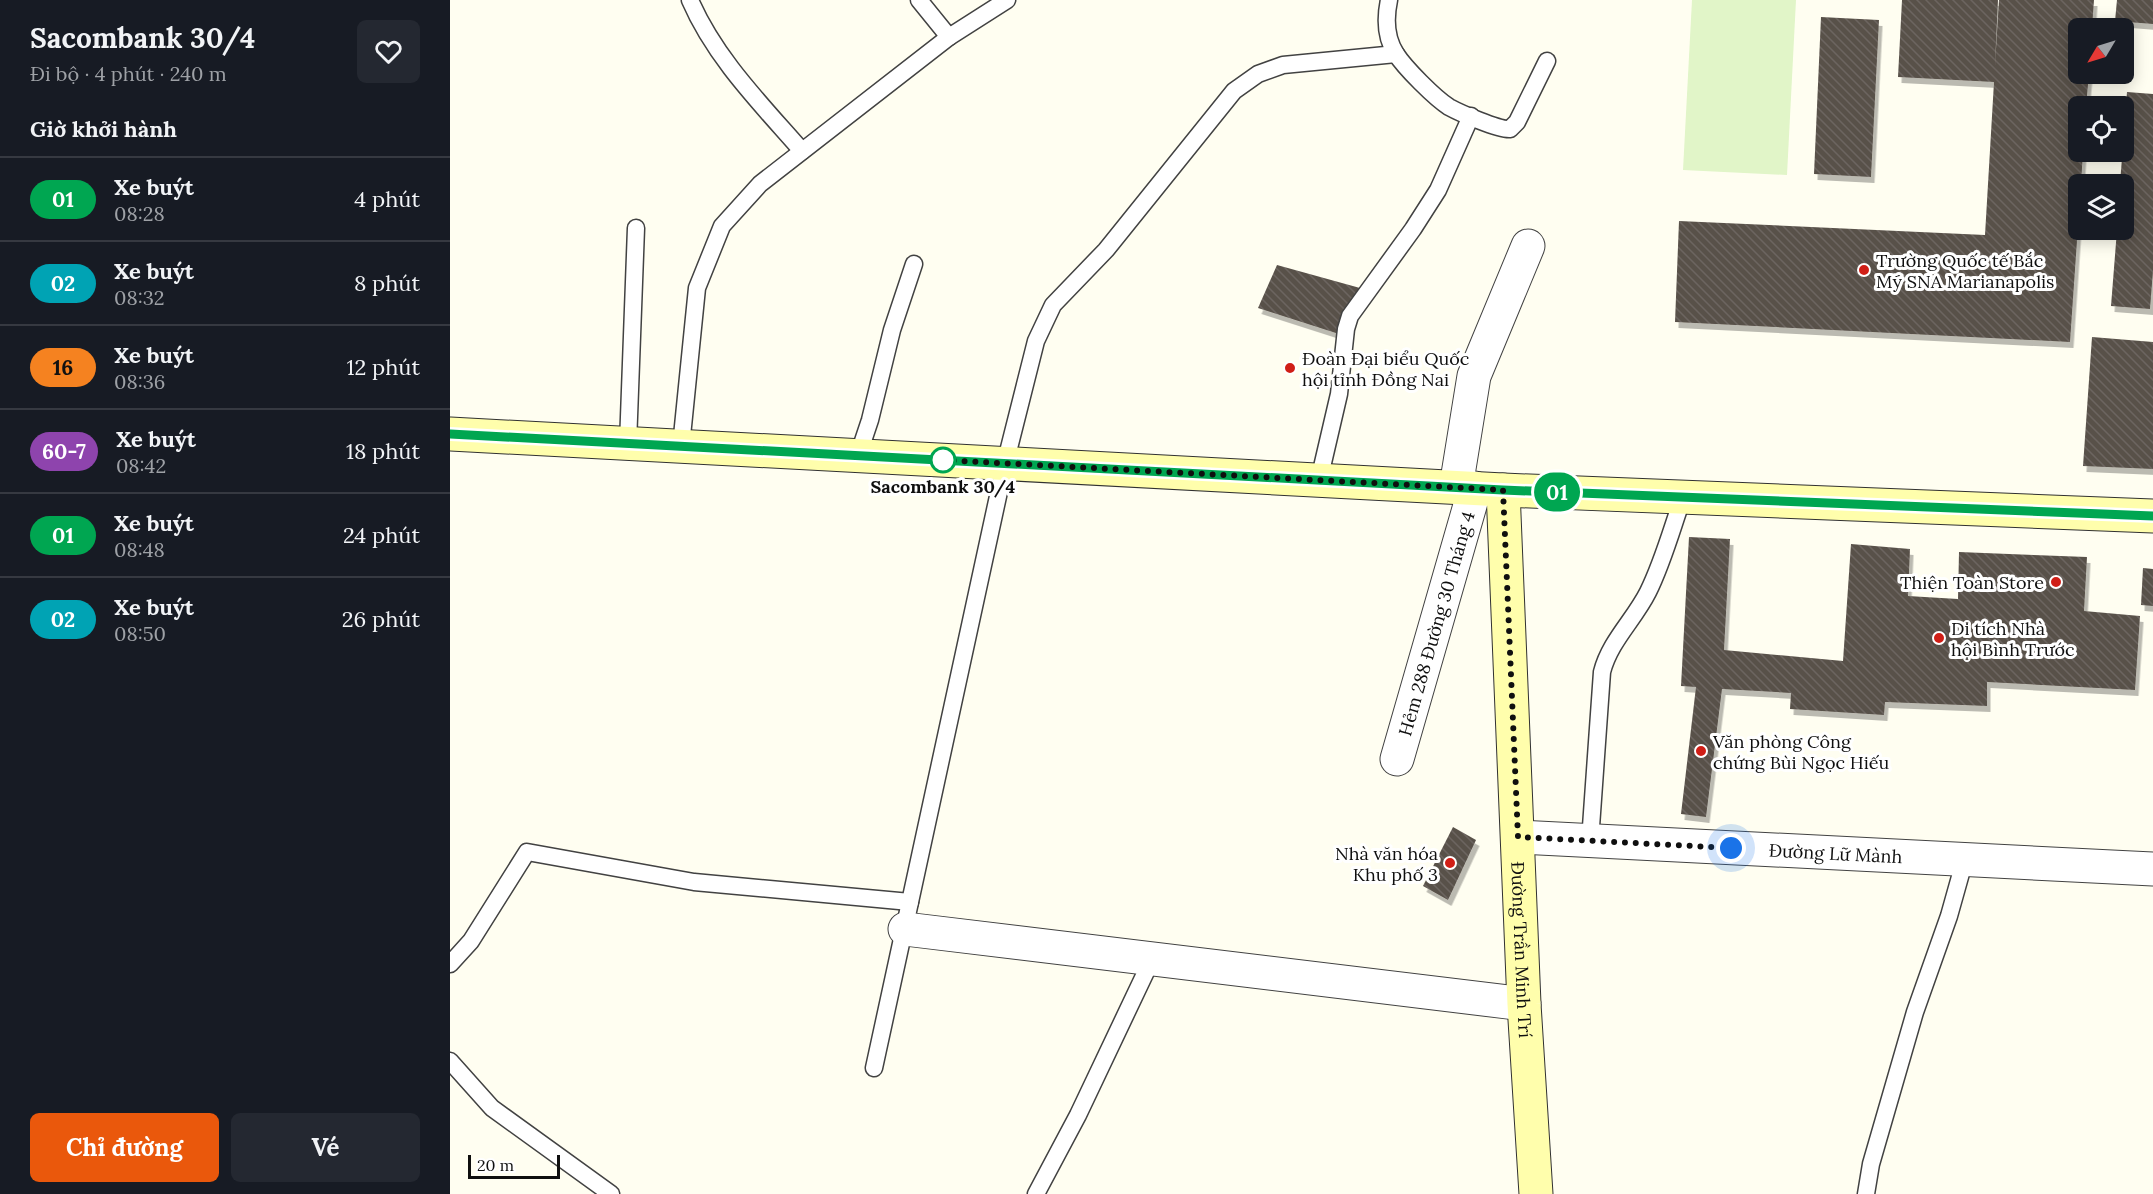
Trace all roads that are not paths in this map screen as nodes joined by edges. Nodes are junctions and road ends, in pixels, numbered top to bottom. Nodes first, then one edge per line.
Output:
1 (919, 0) edge
2 (1007, 0) edge
3 (1389, 0) edge
4 (693, 1) edge
5 (949, 37) junction
6 (1396, 54) junction
7 (1547, 61) dead end
8 (1471, 116) junction
9 (802, 151) junction
10 (636, 228) dead end
11 (1528, 246) dead end
12 (914, 264) dead end
13 (450, 434) edge
14 (628, 444) junction
15 (681, 446) junction
16 (858, 456) junction
17 (1005, 464) junction
18 (1319, 480) junction
19 (1478, 488) junction
20 (1683, 497) junction
21 (2153, 516) edge
22 (1397, 759) dead end
23 (1518, 837) junction
24 (1590, 841) junction
25 (1965, 859) junction
26 (2153, 869) edge
27 (907, 916) junction
28 (1152, 959) junction
29 (450, 964) edge
30 (1524, 1004) junction
31 (450, 1061) edge
32 (874, 1068) dead end
33 (610, 1194) edge
34 (1036, 1194) edge
35 (1536, 1194) edge
36 (1866, 1194) edge

1 - 5 lane
2 - 5 lane
3 - 6 lane
4 - 9 lane
5 - 9 lane
6 - 8 lane
6 - 17 lane
7 - 8 lane
8 - 18 lane
9 - 15 lane
10 - 14 lane
11 - 19 street, Hẻm 288 Đường 30 Tháng 4
12 - 16 lane
13 - 14 main road
14 - 15 main road
15 - 16 main road
16 - 17 main road
17 - 18 main road
17 - 27 lane
18 - 19 main road
19 - 20 main road
19 - 22 street, Hẻm 288 Đường 30 Tháng 4
19 - 23 main road, Đường Trần Minh Trí
20 - 21 main road
20 - 24 lane
23 - 24 street, Đường Lữ Mành
23 - 30 main road, Đường Trần Minh Trí
24 - 25 street, Đường Lữ Mành
25 - 26 street, Đường Lữ Mành
25 - 36 lane
27 - 28 street
27 - 29 lane
27 - 32 lane
28 - 30 street
28 - 34 lane
30 - 35 main road, Đường Trần Minh Trí
31 - 33 lane

